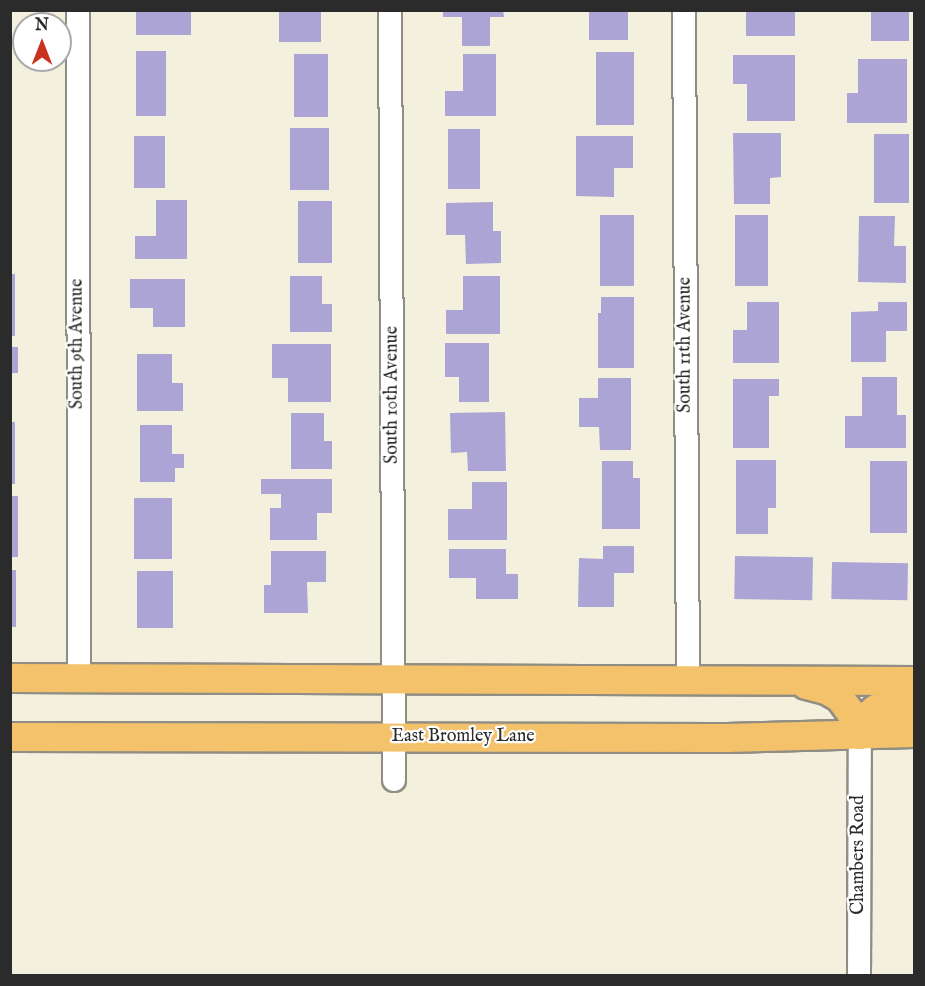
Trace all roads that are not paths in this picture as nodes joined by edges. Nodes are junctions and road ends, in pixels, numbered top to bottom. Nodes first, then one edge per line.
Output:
1 (78, 10) edge
2 (390, 10) edge
3 (684, 10) edge
4 (10, 678) edge
5 (79, 678) junction
6 (394, 680) junction
7 (688, 680) junction
8 (789, 680) junction
9 (915, 681) edge
10 (915, 705) edge
11 (915, 733) edge
12 (860, 735) junction
13 (10, 737) edge
14 (394, 737) junction
15 (394, 780) dead end
16 (859, 975) edge

1 - 5 street, South 9th Avenue
2 - 6 street, South 10th Avenue
3 - 7 street, South 11th Avenue
4 - 5 main road
5 - 6 main road
6 - 7 main road
6 - 14 street, South 10th Avenue
7 - 8 main road
8 - 9 main road
8 - 12 main road
10 - 12 main road
11 - 12 main road, East Bromley Lane
12 - 14 main road, East Bromley Lane
12 - 16 street, Chambers Road
13 - 14 main road, East Bromley Lane
14 - 15 street, South 10th Avenue

